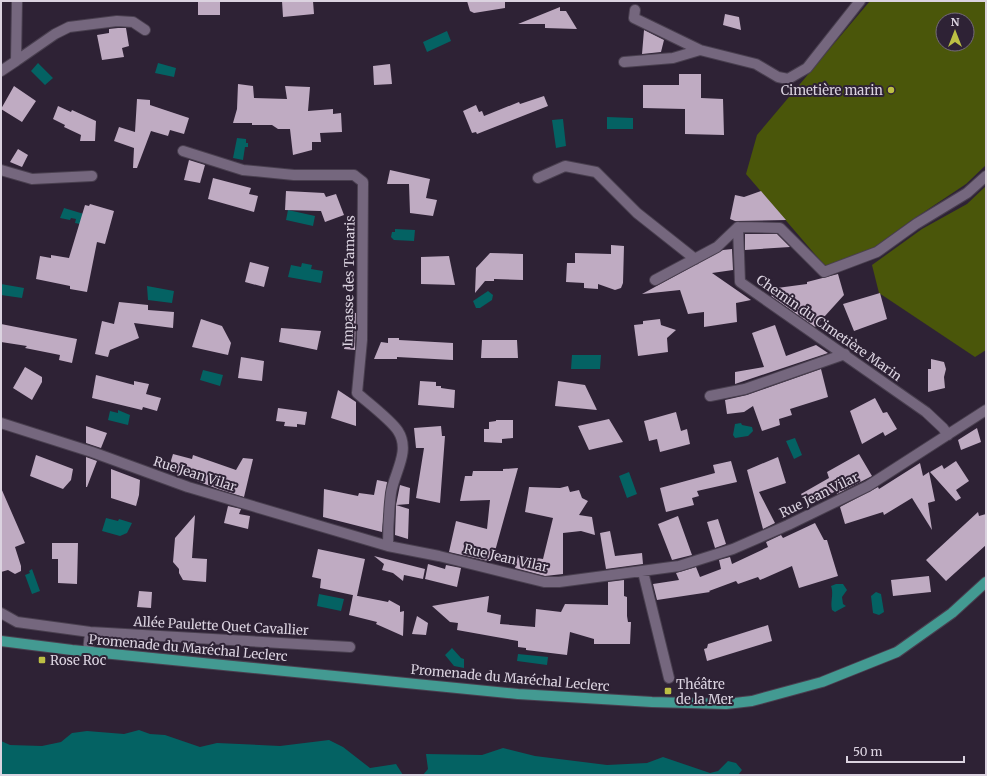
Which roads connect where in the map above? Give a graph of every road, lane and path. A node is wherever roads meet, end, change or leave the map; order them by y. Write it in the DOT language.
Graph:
graph roads {
  1 [pos="17,1"];
  2 [pos="860,1"];
  3 [pos="632,16"];
  4 [pos="145,30"];
  5 [pos="700,50"];
  6 [pos="16,61"];
  7 [pos="624,62"];
  8 [pos="1,72"];
  9 [pos="183,151"];
  10 [pos="1,170"];
  11 [pos="92,176"];
  12 [pos="986,176"];
  13 [pos="538,178"];
  14 [pos="738,227"];
  15 [pos="695,259"];
  16 [pos="655,280"];
  17 [pos="845,354"];
  18 [pos="710,396"];
  19 [pos="986,410"];
  20 [pos="1,423"];
  21 [pos="948,435"];
  22 [pos="388,546"];
  23 [pos="643,572"];
  24 [pos="986,582"];
  25 [pos="1,613"];
  26 [pos="90,632"];
  27 [pos="1,641"];
  28 [pos="350,647"];
  29 [pos="88,652"];
  30 [pos="669,678"];
  1 -- 6 [label="street"];
  2 -- 5 [label="street"];
  3 -- 5 [label="street"];
  4 -- 6 [label="street"];
  5 -- 7 [label="street"];
  6 -- 8 [label="street"];
  9 -- 22 [label="street, Impasse des Tamaris"];
  10 -- 11 [label="street"];
  12 -- 14 [label="street"];
  13 -- 15 [label="street"];
  14 -- 15 [label="street"];
  14 -- 17 [label="street, Chemin du Cimetière Marin"];
  15 -- 16 [label="street"];
  17 -- 18 [label="street"];
  17 -- 21 [label="street, Chemin du Cimetière Marin"];
  19 -- 21 [label="street, Rue Jean Vilar"];
  20 -- 22 [label="street, Rue Jean Vilar"];
  21 -- 23 [label="street, Rue Jean Vilar"];
  22 -- 23 [label="street, Rue Jean Vilar"];
  23 -- 30 [label="street"];
  24 -- 29 [label="main road, Promenade du Maréchal Leclerc"];
  25 -- 26 [label="street, Allée Paulette Quet Cavallier"];
  26 -- 28 [label="street, Allée Paulette Quet Cavallier"];
  26 -- 29 [label="street"];
  27 -- 29 [label="main road, Promenade du Maréchal Leclerc"];
}
